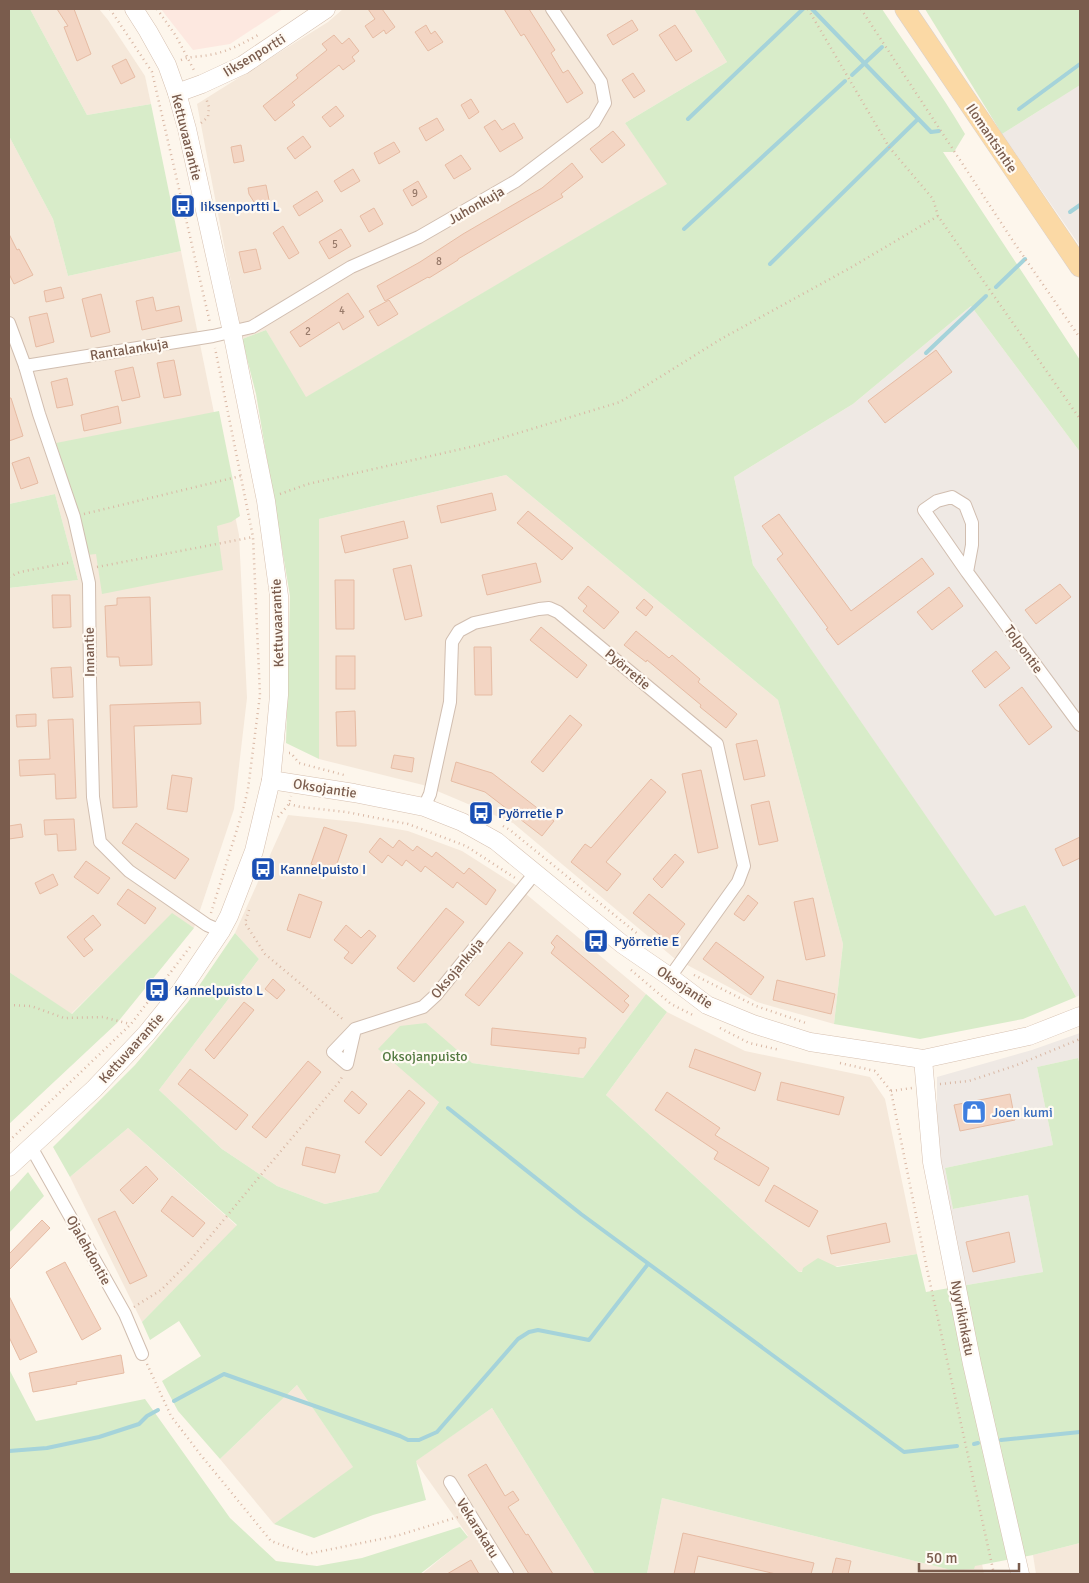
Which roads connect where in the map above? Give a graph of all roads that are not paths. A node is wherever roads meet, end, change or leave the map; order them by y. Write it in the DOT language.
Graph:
graph roads {
  1 [pos="134,9"];
  2 [pos="552,9"];
  3 [pos="905,9"];
  4 [pos="324,10"];
  5 [pos="177,94"];
  6 [pos="1080,267"];
  7 [pos="9,323"];
  8 [pos="232,332"];
  9 [pos="25,366"];
  10 [pos="967,572"];
  11 [pos="1080,725"];
  12 [pos="271,780"];
  13 [pos="424,807"];
  14 [pos="535,873"];
  15 [pos="214,928"];
  16 [pos="670,977"];
  17 [pos="1080,1016"];
  18 [pos="923,1059"];
  19 [pos="347,1064"];
  20 [pos="31,1147"];
  21 [pos="9,1167"];
  22 [pos="142,1354"];
  23 [pos="450,1482"];
  24 [pos="507,1574"];
  25 [pos="1020,1574"];
  1 -- 5 [label="street, Kettuvaarantie"];
  2 -- 8 [label="street, Juhonkuja"];
  3 -- 6 [label="main road, Ilomantsintie"];
  4 -- 5 [label="street, Iiksenportti"];
  5 -- 8 [label="street, Kettuvaarantie"];
  7 -- 9 [label="street, Innantie"];
  8 -- 9 [label="street, Rantalankuja"];
  8 -- 12 [label="street, Kettuvaarantie"];
  9 -- 15 [label="street, Innantie"];
  10 -- 10 [label="street, Tolpontie"];
  10 -- 11 [label="street, Tolpontie"];
  12 -- 13 [label="street, Oksojantie"];
  12 -- 15 [label="street, Kettuvaarantie"];
  13 -- 14 [label="street, Oksojantie"];
  13 -- 16 [label="street, Pyörretie"];
  14 -- 16 [label="street, Oksojantie"];
  14 -- 19 [label="street, Oksojankuja"];
  15 -- 20 [label="street, Kettuvaarantie"];
  16 -- 18 [label="street, Oksojantie"];
  17 -- 18 [label="street, Oksojantie"];
  18 -- 25 [label="street, Nyyrikinkatu"];
  20 -- 21 [label="street, Kettuvaarantie"];
  20 -- 22 [label="street, Ojalehdontie"];
  23 -- 24 [label="street, Vekarakatu"];
}
